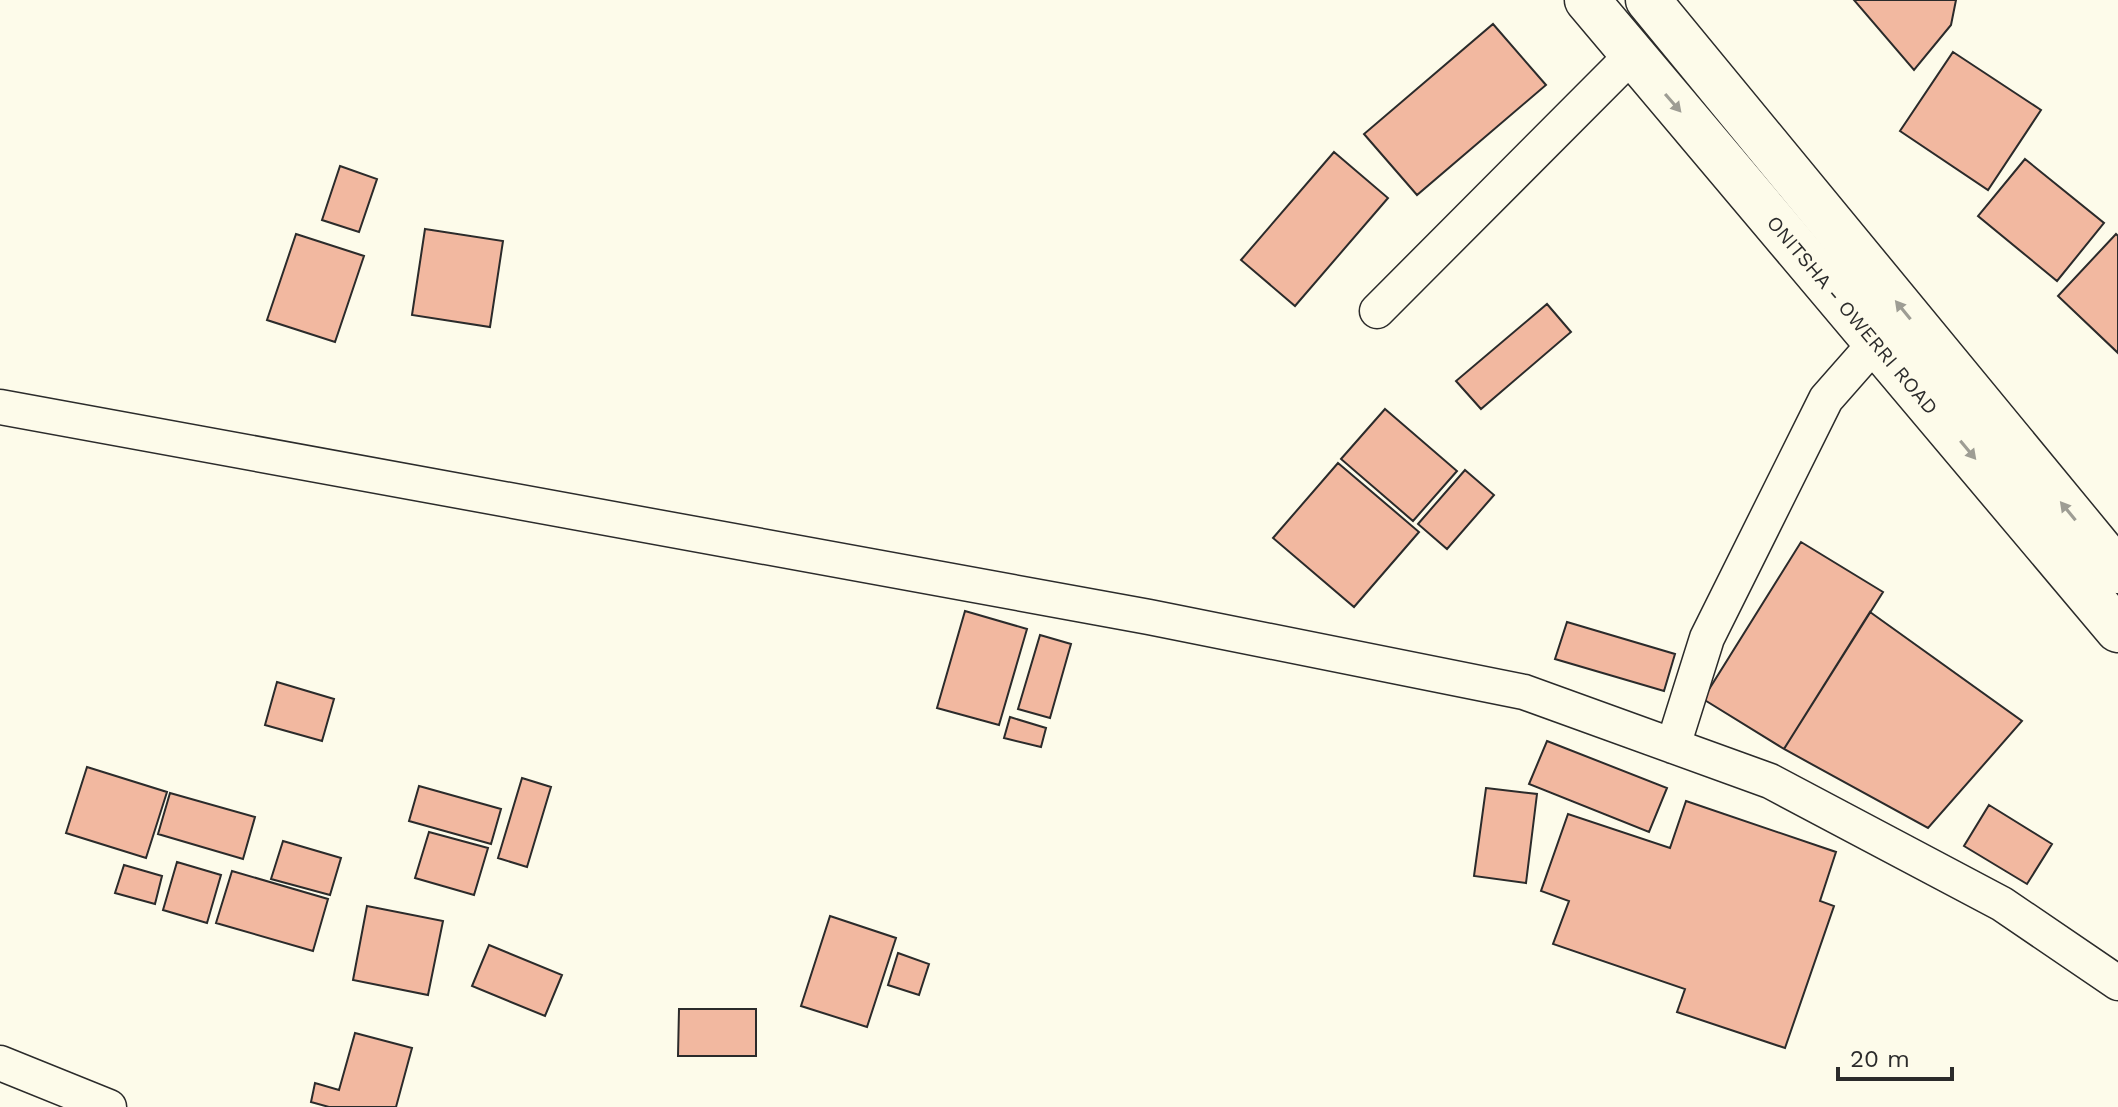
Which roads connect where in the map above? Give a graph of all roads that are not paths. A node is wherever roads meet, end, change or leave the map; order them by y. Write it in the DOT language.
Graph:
graph roads {
  1 [pos="1587,0"];
  2 [pos="1648,0"];
  3 [pos="1632,55"];
  4 [pos="1377,311"];
  5 [pos="1877,341"];
  6 [pos="0,407"];
  7 [pos="2118,571"];
  8 [pos="2118,630"];
  9 [pos="1673,746"];
  10 [pos="2118,983"];
  11 [pos="0,1063"];
  12 [pos="109,1107"];
  1 -- 3 [label="highway, ONITSHA - OWERRI ROAD"];
  7 -- 2 [label="highway, ONITSHA - OWERRI ROAD, one-way"];
  3 -- 4 [label="street"];
  3 -- 5 [label="highway, ONITSHA - OWERRI ROAD, one-way"];
  5 -- 8 [label="highway, ONITSHA - OWERRI ROAD, one-way"];
  5 -- 9 [label="street"];
  6 -- 9 [label="street"];
  9 -- 10 [label="street"];
  11 -- 12 [label="street"];
}
